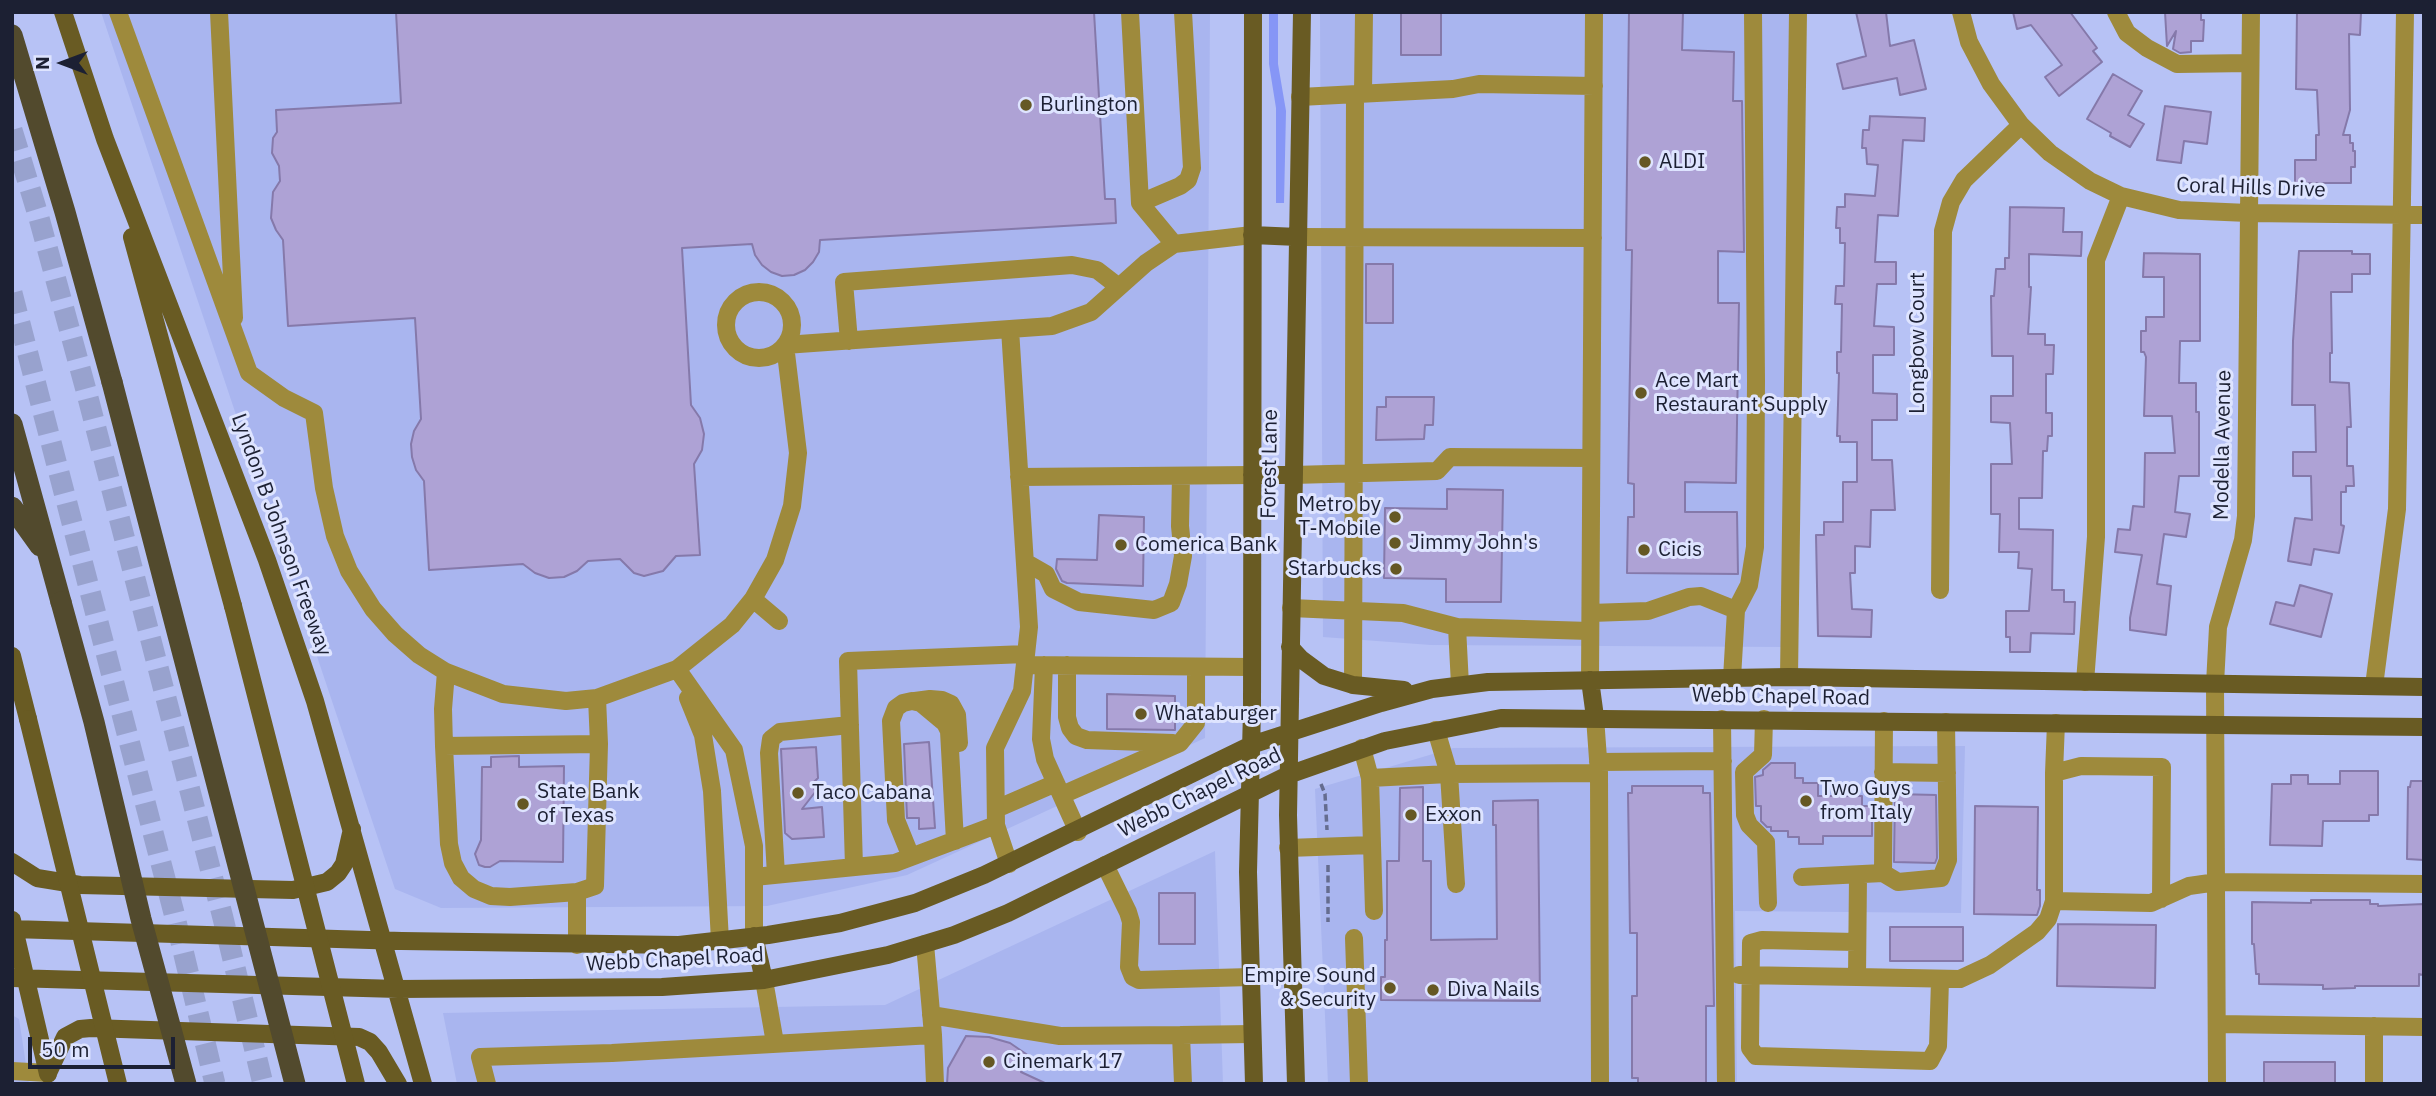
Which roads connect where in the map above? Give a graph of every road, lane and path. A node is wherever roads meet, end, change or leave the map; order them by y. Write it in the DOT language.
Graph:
graph roads {
  1 [pos="63,12"];
  2 [pos="118,12"];
  3 [pos="219,12"];
  4 [pos="1130,12"];
  5 [pos="1184,12"];
  6 [pos="1253,12"];
  7 [pos="1302,12"];
  8 [pos="1364,12"];
  9 [pos="1594,12"];
  10 [pos="1753,12"];
  11 [pos="1798,12"];
  12 [pos="1961,12"];
  13 [pos="2116,12"];
  14 [pos="2251,12"];
  15 [pos="2405,12"];
  16 [pos="12,34"];
  17 [pos="2250,63"];
  18 [pos="1594,86"];
  19 [pos="1359,94"];
  20 [pos="1300,97"];
  21 [pos="2021,125"];
  22 [pos="105,139"];
  23 [pos="2121,196"];
  24 [pos="1140,203"];
  25 [pos="2248,213"];
  26 [pos="2403,214"];
  27 [pos="2424,215"];
  28 [pos="1252,235"];
  29 [pos="1298,236"];
  30 [pos="1354,237"];
  31 [pos="1593,238"];
  32 [pos="1174,244"];
  33 [pos="1119,287"];
  34 [pos="1010,329"];
  35 [pos="235,335"];
  36 [pos="849,341"];
  37 [pos="12,424"];
  38 [pos="1591,458"];
  39 [pos="1353,474"];
  40 [pos="1252,475"];
  41 [pos="1293,475"];
  42 [pos="1181,476"];
  43 [pos="1019,477"];
  44 [pos="12,507"];
  45 [pos="49,559"];
  46 [pos="1025,562"];
  47 [pos="1940,590"];
  48 [pos="753,599"];
  49 [pos="1291,608"];
  50 [pos="1736,610"];
  51 [pos="1352,611"];
  52 [pos="1591,613"];
  53 [pos="779,621"];
  54 [pos="1457,627"];
  55 [pos="1590,631"];
  56 [pos="1290,647"];
  57 [pos="12,656"];
  58 [pos="1026,659"];
  59 [pos="1044,665"];
  60 [pos="1067,665"];
  61 [pos="1196,667"];
  62 [pos="1252,667"];
  63 [pos="677,669"];
  64 [pos="446,672"];
  65 [pos="1789,677"];
  66 [pos="1731,678"];
  67 [pos="1590,680"];
  68 [pos="2085,682"];
  69 [pos="2215,684"];
  70 [pos="1353,685"];
  71 [pos="1460,685"];
  72 [pos="2374,686"];
  73 [pos="2424,687"];
  74 [pos="1432,689"];
  75 [pos="597,698"];
  76 [pos="1595,717"];
  77 [pos="1722,719"];
  78 [pos="1764,719"];
  79 [pos="1884,721"];
  80 [pos="1947,722"];
  81 [pos="2056,723"];
  82 [pos="850,725"];
  83 [pos="2215,725"];
  84 [pos="2424,727"];
  85 [pos="1436,730"];
  86 [pos="1289,732"];
  87 [pos="1180,743"];
  88 [pos="599,744"];
  89 [pos="1251,745"];
  90 [pos="444,746"];
  91 [pos="1362,748"];
  92 [pos="1723,761"];
  93 [pos="1599,767"];
  94 [pos="1883,772"];
  95 [pos="1947,773"];
  96 [pos="2054,773"];
  97 [pos="1449,774"];
  98 [pos="1288,775"];
  99 [pos="1370,779"];
  100 [pos="1059,789"];
  101 [pos="1249,793"];
  102 [pos="996,817"];
  103 [pos="353,828"];
  104 [pos="1078,832"];
  105 [pos="959,839"];
  106 [pos="1372,845"];
  107 [pos="1288,848"];
  108 [pos="911,857"];
  109 [pos="12,862"];
  110 [pos="1009,864"];
  111 [pos="1105,865"];
  112 [pos="854,867"];
  113 [pos="1882,873"];
  114 [pos="776,875"];
  115 [pos="1858,876"];
  116 [pos="754,877"];
  117 [pos="1802,877"];
  118 [pos="2217,882"];
  119 [pos="1456,884"];
  120 [pos="2424,884"];
  121 [pos="577,892"];
  122 [pos="2161,899"];
  123 [pos="2054,901"];
  124 [pos="1768,903"];
  125 [pos="1374,911"];
  126 [pos="13,926"];
  127 [pos="754,936"];
  128 [pos="1354,938"];
  129 [pos="384,940"];
  130 [pos="720,940"];
  131 [pos="1856,942"];
  132 [pos="925,944"];
  133 [pos="577,945"];
  134 [pos="1725,975"];
  135 [pos="1751,975"];
  136 [pos="1251,977"];
  137 [pos="1857,977"];
  138 [pos="19,978"];
  139 [pos="764,980"];
  140 [pos="1940,980"];
  141 [pos="398,989"];
  142 [pos="932,1014"];
  143 [pos="2218,1024"];
  144 [pos="2374,1026"];
  145 [pos="2424,1027"];
  146 [pos="1252,1034"];
  147 [pos="933,1035"];
  148 [pos="1181,1035"];
  149 [pos="775,1043"];
  150 [pos="12,1071"];
  151 [pos="50,1078"];
  152 [pos="118,1084"];
  153 [pos="186,1084"];
  154 [pos="295,1084"];
  155 [pos="356,1084"];
  156 [pos="398,1084"];
  157 [pos="423,1084"];
  158 [pos="487,1084"];
  159 [pos="934,1084"];
  160 [pos="1183,1084"];
  161 [pos="1254,1084"];
  162 [pos="1296,1084"];
  163 [pos="1359,1084"];
  164 [pos="1600,1084"];
  165 [pos="1726,1084"];
  166 [pos="2217,1084"];
  167 [pos="2374,1084"];
  1 -- 22 [label="main road, Lyndon B Johnson Freeway"];
  2 -- 35 [label="street"];
  3 -- 35 [label="street"];
  4 -- 24 [label="street"];
  5 -- 24 [label="street"];
  6 -- 28 [label="main road, Forest Lane"];
  7 -- 20 [label="main road, Forest Lane"];
  8 -- 19 [label="street"];
  9 -- 18 [label="street"];
  10 -- 50 [label="street"];
  11 -- 65 [label="street"];
  12 -- 21 [label="street, Coral Hills Drive"];
  13 -- 17 [label="street"];
  14 -- 17 [label="street, Modella Avenue"];
  15 -- 26 [label="street"];
  16 -- 154 [label="highway, bridge"];
  17 -- 25 [label="street, Modella Avenue"];
  18 -- 19 [label="street"];
  18 -- 31 [label="street"];
  19 -- 20 [label="street"];
  19 -- 30 [label="street"];
  20 -- 29 [label="main road, Forest Lane"];
  21 -- 23 [label="street, Coral Hills Drive"];
  21 -- 47 [label="street, Longbow Court"];
  22 -- 103 [label="main road, Lyndon B Johnson Freeway"];
  22 -- 155 [label="main road, bridge"];
  23 -- 25 [label="street, Coral Hills Drive"];
  23 -- 68 [label="street"];
  24 -- 32 [label="street"];
  25 -- 26 [label="street, Coral Hills Drive"];
  25 -- 69 [label="street, Modella Avenue"];
  26 -- 27 [label="street, Coral Hills Drive"];
  26 -- 72 [label="street"];
  28 -- 29 [label="main road"];
  28 -- 32 [label="street"];
  28 -- 40 [label="main road, Forest Lane"];
  29 -- 30 [label="street"];
  29 -- 41 [label="main road, Forest Lane"];
  30 -- 31 [label="street"];
  30 -- 39 [label="street"];
  31 -- 38 [label="street"];
  32 -- 33 [label="street"];
  33 -- 34 [label="street"];
  33 -- 36 [label="street"];
  34 -- 36 [label="street"];
  34 -- 43 [label="street"];
  35 -- 64 [label="street"];
  36 -- 48 [label="street"];
  37 -- 45 [label="highway"];
  38 -- 39 [label="street"];
  38 -- 52 [label="street"];
  39 -- 41 [label="street"];
  39 -- 51 [label="street"];
  40 -- 41 [label="main road"];
  40 -- 42 [label="street"];
  40 -- 62 [label="main road, Forest Lane"];
  41 -- 49 [label="main road, Forest Lane"];
  42 -- 43 [label="street"];
  42 -- 46 [label="street"];
  43 -- 46 [label="street"];
  44 -- 45 [label="highway"];
  45 -- 153 [label="highway, bridge"];
  46 -- 58 [label="street"];
  48 -- 53 [label="street"];
  48 -- 63 [label="street"];
  49 -- 51 [label="street"];
  49 -- 56 [label="main road, Forest Lane"];
  50 -- 52 [label="street"];
  50 -- 66 [label="street"];
  51 -- 54 [label="street"];
  51 -- 70 [label="street"];
  52 -- 55 [label="street"];
  54 -- 55 [label="street"];
  54 -- 71 [label="street"];
  55 -- 67 [label="street"];
  56 -- 70 [label="main road"];
  56 -- 86 [label="main road, Forest Lane"];
  57 -- 152 [label="main road, bridge"];
  58 -- 59 [label="street"];
  58 -- 82 [label="street"];
  58 -- 102 [label="street"];
  59 -- 60 [label="street"];
  59 -- 100 [label="street"];
  60 -- 61 [label="street"];
  60 -- 87 [label="street"];
  61 -- 62 [label="street"];
  61 -- 87 [label="street"];
  62 -- 89 [label="main road, Forest Lane"];
  63 -- 75 [label="street"];
  63 -- 116 [label="street"];
  63 -- 130 [label="street"];
  64 -- 75 [label="street"];
  64 -- 90 [label="street"];
  65 -- 66 [label="main road, Webb Chapel Road"];
  65 -- 68 [label="main road, Webb Chapel Road"];
  66 -- 67 [label="main road, Webb Chapel Road"];
  67 -- 71 [label="main road, Webb Chapel Road"];
  67 -- 76 [label="main road"];
  68 -- 69 [label="main road, Webb Chapel Road"];
  69 -- 72 [label="main road, Webb Chapel Road"];
  69 -- 83 [label="street, Modella Avenue"];
  70 -- 74 [label="main road"];
  71 -- 74 [label="main road, Webb Chapel Road"];
  72 -- 73 [label="main road, Webb Chapel Road"];
  74 -- 86 [label="main road, Webb Chapel Road"];
  75 -- 88 [label="street"];
  76 -- 77 [label="main road, Webb Chapel Road"];
  76 -- 85 [label="main road, Webb Chapel Road"];
  76 -- 93 [label="street"];
  77 -- 78 [label="main road, Webb Chapel Road"];
  77 -- 92 [label="street"];
  78 -- 79 [label="main road, Webb Chapel Road"];
  78 -- 124 [label="street"];
  79 -- 80 [label="main road, Webb Chapel Road"];
  79 -- 94 [label="street"];
  80 -- 81 [label="main road, Webb Chapel Road"];
  80 -- 95 [label="street"];
  81 -- 83 [label="main road, Webb Chapel Road"];
  81 -- 96 [label="street"];
  82 -- 112 [label="street"];
  82 -- 114 [label="street"];
  83 -- 84 [label="main road, Webb Chapel Road"];
  83 -- 118 [label="street, Modella Avenue"];
  85 -- 91 [label="main road, Webb Chapel Road"];
  85 -- 97 [label="street"];
  86 -- 89 [label="main road, Webb Chapel Road"];
  86 -- 98 [label="main road, Forest Lane"];
  87 -- 100 [label="street"];
  88 -- 90 [label="street"];
  88 -- 121 [label="street"];
  89 -- 101 [label="main road, Forest Lane"];
  89 -- 104 [label="main road, Webb Chapel Road"];
  90 -- 121 [label="street"];
  91 -- 98 [label="main road, Webb Chapel Road"];
  91 -- 99 [label="street"];
  92 -- 93 [label="street"];
  92 -- 134 [label="street"];
  93 -- 97 [label="street"];
  93 -- 164 [label="street"];
  94 -- 95 [label="street"];
  94 -- 113 [label="street"];
  95 -- 113 [label="street"];
  96 -- 122 [label="street"];
  96 -- 123 [label="street"];
  97 -- 99 [label="street"];
  97 -- 119 [label="street"];
  98 -- 101 [label="main road, Webb Chapel Road"];
  98 -- 107 [label="main road, Forest Lane"];
  99 -- 106 [label="street"];
  100 -- 102 [label="street"];
  100 -- 104 [label="street"];
  101 -- 111 [label="main road, Webb Chapel Road"];
  101 -- 136 [label="main road, Forest Lane"];
  102 -- 105 [label="street"];
  102 -- 110 [label="street"];
  103 -- 109 [label="main road"];
  103 -- 129 [label="main road, Lyndon B Johnson Freeway"];
  104 -- 110 [label="main road, Webb Chapel Road"];
  105 -- 108 [label="street"];
  105 -- 108 [label="street"];
  106 -- 107 [label="street"];
  106 -- 125 [label="street"];
  107 -- 162 [label="main road, Forest Lane"];
  108 -- 112 [label="street"];
  110 -- 127 [label="main road, Webb Chapel Road"];
  111 -- 132 [label="main road, Webb Chapel Road"];
  111 -- 136 [label="street"];
  112 -- 114 [label="street"];
  113 -- 115 [label="street"];
  114 -- 116 [label="street"];
  115 -- 117 [label="street"];
  115 -- 131 [label="street"];
  116 -- 127 [label="street"];
  118 -- 120 [label="street"];
  118 -- 122 [label="street"];
  118 -- 143 [label="street, Modella Avenue"];
  121 -- 133 [label="street"];
  122 -- 123 [label="street"];
  123 -- 140 [label="street"];
  126 -- 129 [label="main road, Webb Chapel Road"];
  126 -- 138 [label="main road"];
  127 -- 130 [label="main road, Webb Chapel Road"];
  127 -- 139 [label="main road"];
  128 -- 163 [label="street"];
  129 -- 133 [label="main road, Webb Chapel Road"];
  129 -- 141 [label="main road, Lyndon B Johnson Freeway"];
  130 -- 133 [label="main road, Webb Chapel Road"];
  131 -- 135 [label="street"];
  131 -- 137 [label="street"];
  132 -- 139 [label="main road, Webb Chapel Road"];
  132 -- 142 [label="street"];
  134 -- 135 [label="street"];
  134 -- 165 [label="street"];
  135 -- 137 [label="street"];
  135 -- 140 [label="street"];
  136 -- 146 [label="main road, Forest Lane"];
  137 -- 140 [label="street"];
  138 -- 141 [label="main road, Webb Chapel Road"];
  138 -- 151 [label="main road"];
  139 -- 141 [label="main road, Webb Chapel Road"];
  139 -- 149 [label="street"];
  141 -- 157 [label="main road, Lyndon B Johnson Freeway"];
  142 -- 147 [label="street"];
  142 -- 148 [label="street"];
  143 -- 144 [label="street"];
  143 -- 166 [label="street, Modella Avenue"];
  144 -- 145 [label="street"];
  144 -- 167 [label="street"];
  146 -- 148 [label="street"];
  146 -- 161 [label="main road, Forest Lane"];
  147 -- 149 [label="street"];
  147 -- 159 [label="street"];
  148 -- 160 [label="street"];
  149 -- 158 [label="street"];
  150 -- 151 [label="street"];
  151 -- 156 [label="main road"];
}
